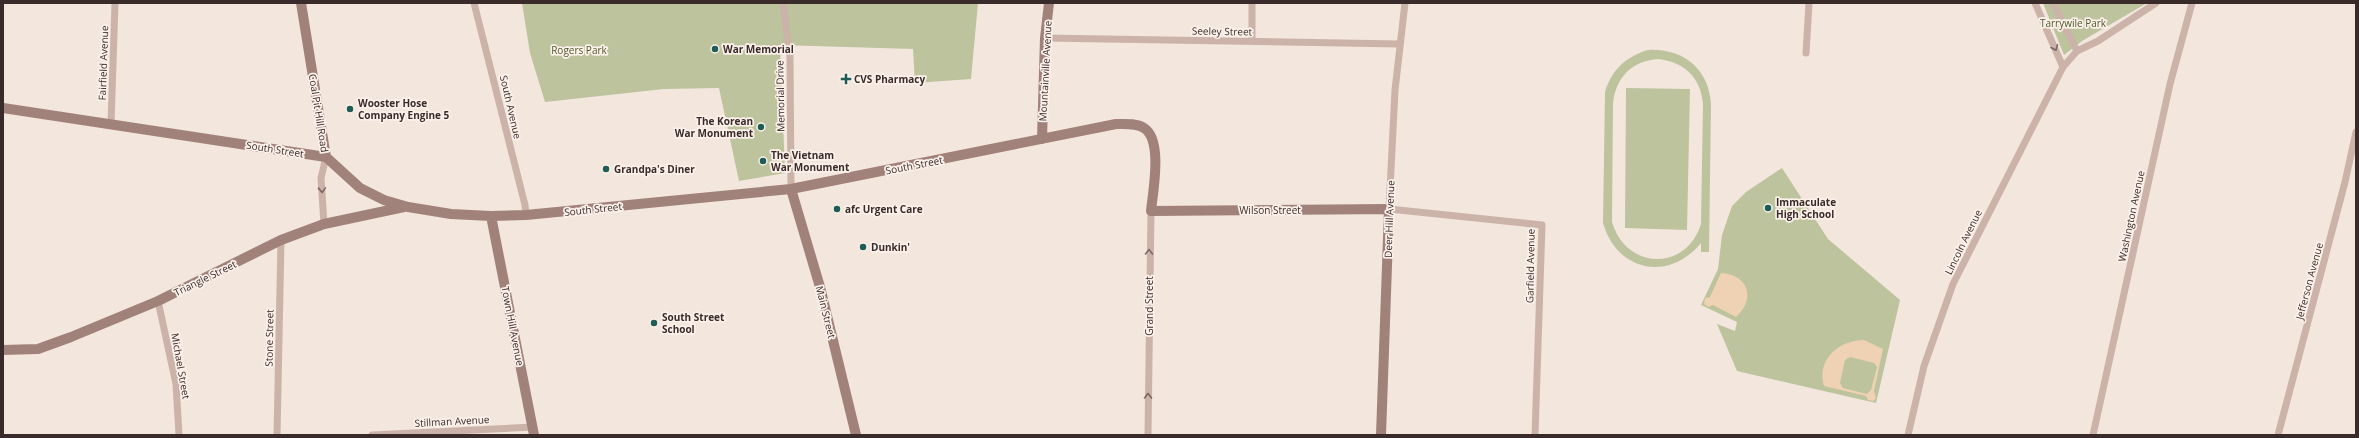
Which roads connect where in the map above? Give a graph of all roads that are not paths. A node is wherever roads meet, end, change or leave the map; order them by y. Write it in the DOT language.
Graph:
graph roads {
  1 [pos="114,3"];
  2 [pos="301,3"];
  3 [pos="474,3"];
  4 [pos="784,3"];
  5 [pos="1049,3"];
  6 [pos="1252,3"];
  7 [pos="1405,3"];
  8 [pos="1810,3"];
  9 [pos="2035,3"];
  10 [pos="2053,3"];
  11 [pos="2156,3"];
  12 [pos="2192,3"];
  13 [pos="1045,38"];
  14 [pos="1252,41"];
  15 [pos="1400,44"];
  16 [pos="2077,51"];
  17 [pos="1806,53"];
  18 [pos="2063,67"];
  19 [pos="3,108"];
  20 [pos="111,124"];
  21 [pos="2356,132"];
  22 [pos="1042,139"];
  23 [pos="326,157"];
  24 [pos="1154,176"];
  25 [pos="791,189"];
  26 [pos="408,207"];
  27 [pos="1389,210"];
  28 [pos="1151,211"];
  29 [pos="526,215"];
  30 [pos="491,216"];
  31 [pos="324,224"];
  32 [pos="281,240"];
  33 [pos="158,301"];
  34 [pos="3,350"];
  35 [pos="534,431"];
  36 [pos="179,435"];
  37 [pos="277,435"];
  38 [pos="372,435"];
  39 [pos="856,435"];
  40 [pos="1148,435"];
  41 [pos="1381,435"];
  42 [pos="1535,435"];
  43 [pos="1908,435"];
  44 [pos="2093,435"];
  45 [pos="2278,435"];
  1 -- 20 [label="street, Fairfield Avenue"];
  2 -- 23 [label="street, Coal Pit Hill Road"];
  3 -- 29 [label="street, South Avenue"];
  4 -- 25 [label="street, Memorial Drive"];
  5 -- 13 [label="street, Mountainville Avenue"];
  6 -- 14 [label="street"];
  7 -- 15 [label="street, Deer Hill Avenue"];
  8 -- 17 [label="street"];
  9 -- 18 [label="street, one-way"];
  10 -- 16 [label="street"];
  11 -- 16 [label="street"];
  12 -- 44 [label="street, Washington Avenue"];
  13 -- 14 [label="street, Seeley Street"];
  13 -- 22 [label="street, Mountainville Avenue"];
  14 -- 15 [label="street, Seeley Street"];
  15 -- 27 [label="street, Deer Hill Avenue"];
  16 -- 18 [label="street, Lincoln Avenue"];
  18 -- 43 [label="street, Lincoln Avenue"];
  19 -- 20 [label="street, South Street"];
  20 -- 23 [label="street, South Street"];
  21 -- 45 [label="street, Jefferson Avenue"];
  22 -- 24 [label="street, South Street"];
  22 -- 25 [label="street, South Street"];
  23 -- 26 [label="street, South Street"];
  23 -- 31 [label="street, Coal Pit Hill Road, one-way"];
  24 -- 28 [label="street, Grand Street"];
  25 -- 29 [label="street, South Street"];
  25 -- 39 [label="street, Main Street"];
  26 -- 30 [label="street, South Street"];
  26 -- 31 [label="street, Triangle Street"];
  27 -- 28 [label="street, Wilson Street"];
  27 -- 41 [label="street, Deer Hill Avenue"];
  27 -- 42 [label="street, Garfield Avenue"];
  40 -- 28 [label="street, Grand Street, one-way"];
  29 -- 30 [label="street, South Street"];
  30 -- 35 [label="street, Town Hill Avenue"];
  31 -- 32 [label="street, Triangle Street"];
  32 -- 33 [label="street, Triangle Street"];
  32 -- 37 [label="street, Stone Street"];
  33 -- 34 [label="street, Triangle Street"];
  33 -- 36 [label="street, Michael Street"];
  35 -- 38 [label="street, Stillman Avenue"];
}
